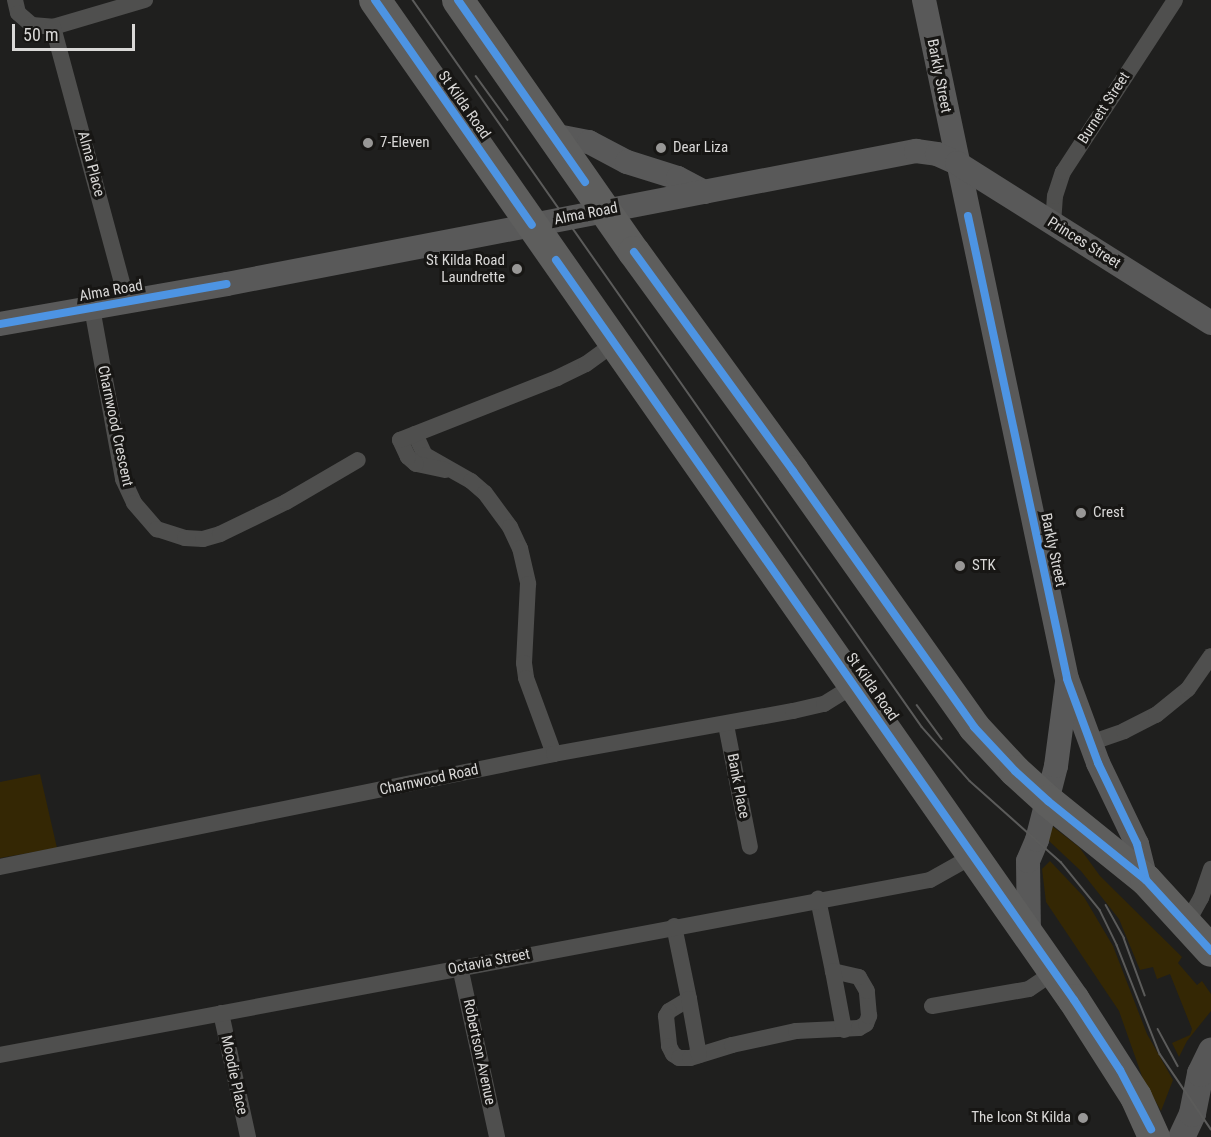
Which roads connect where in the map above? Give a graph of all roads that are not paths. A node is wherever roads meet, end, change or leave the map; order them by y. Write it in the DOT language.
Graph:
graph roads {
  1 [pos="15,0"];
  2 [pos="145,0"];
  3 [pos="375,0"];
  4 [pos="458,0"];
  5 [pos="924,0"];
  6 [pos="1175,0"];
  7 [pos="53,27"];
  8 [pos="552,135"];
  9 [pos="957,163"];
  10 [pos="704,192"];
  11 [pos="606,211"];
  12 [pos="1053,224"];
  13 [pos="532,225"];
  14 [pos="127,302"];
  15 [pos="92,308"];
  16 [pos="1211,323"];
  17 [pos="0,324"];
  18 [pos="614,344"];
  19 [pos="358,459"];
  20 [pos="1211,656"];
  21 [pos="1067,679"];
  22 [pos="854,685"];
  23 [pos="726,725"];
  24 [pos="1090,743"];
  25 [pos="554,754"];
  26 [pos="1048,801"];
  27 [pos="750,847"];
  28 [pos="973,856"];
  29 [pos="0,867"];
  30 [pos="1211,869"];
  31 [pos="1146,880"];
  32 [pos="818,899"];
  33 [pos="1187,923"];
  34 [pos="674,926"];
  35 [pos="1029,934"];
  36 [pos="1211,951"];
  37 [pos="460,967"];
  38 [pos="833,971"];
  39 [pos="1054,972"];
  40 [pos="688,999"];
  41 [pos="932,1006"];
  42 [pos="221,1013"];
  43 [pos="844,1030"];
  44 [pos="1211,1050"];
  45 [pos="0,1055"];
  46 [pos="699,1055"];
  47 [pos="248,1137"];
  48 [pos="497,1137"];
  49 [pos="1154,1137"];
  50 [pos="1180,1137"];
  1 -- 7 [label="street"];
  2 -- 7 [label="street"];
  3 -- 13 [label="highway, St Kilda Road"];
  4 -- 8 [label="highway"];
  5 -- 9 [label="street, Barkly Street"];
  6 -- 12 [label="street, Burnett Street"];
  7 -- 14 [label="street, Alma Place"];
  8 -- 10 [label="street"];
  8 -- 11 [label="highway"];
  9 -- 10 [label="street, Alma Road"];
  9 -- 12 [label="street, Princes Street"];
  9 -- 21 [label="street, Barkly Street"];
  10 -- 11 [label="street, Alma Road"];
  11 -- 13 [label="street, Alma Road"];
  11 -- 26 [label="highway"];
  12 -- 16 [label="street, Princes Street"];
  13 -- 14 [label="street, Alma Road"];
  13 -- 18 [label="highway, St Kilda Road"];
  14 -- 15 [label="street, Alma Road"];
  15 -- 17 [label="street, Alma Road"];
  15 -- 19 [label="street, Charnwood Crescent"];
  18 -- 22 [label="highway, St Kilda Road"];
  18 -- 25 [label="street"];
  20 -- 24 [label="street"];
  21 -- 24 [label="street, Barkly Street"];
  21 -- 26 [label="street, Barkly Street"];
  22 -- 23 [label="street, Charnwood Road"];
  22 -- 28 [label="highway, St Kilda Road"];
  23 -- 25 [label="street, Charnwood Road"];
  23 -- 27 [label="street, Bank Place"];
  24 -- 31 [label="street, Barkly Street"];
  25 -- 29 [label="street, Charnwood Road"];
  26 -- 31 [label="highway"];
  26 -- 35 [label="street, Barkly Street"];
  28 -- 32 [label="street, Octavia Street"];
  28 -- 35 [label="highway, St Kilda Road"];
  30 -- 33 [label="street"];
  31 -- 33 [label="highway"];
  32 -- 34 [label="street, Octavia Street"];
  32 -- 38 [label="street"];
  33 -- 36 [label="highway"];
  34 -- 37 [label="street, Octavia Street"];
  34 -- 40 [label="street"];
  35 -- 39 [label="highway, St Kilda Road"];
  37 -- 42 [label="street, Octavia Street"];
  37 -- 48 [label="street, Robertson Avenue"];
  38 -- 43 [label="street"];
  38 -- 43 [label="street"];
  39 -- 41 [label="street"];
  39 -- 49 [label="highway, St Kilda Road"];
  40 -- 46 [label="street"];
  40 -- 46 [label="street"];
  42 -- 45 [label="street, Octavia Street"];
  42 -- 47 [label="street, Moodie Place"];
  43 -- 46 [label="street"];
  44 -- 50 [label="main road"];
}
